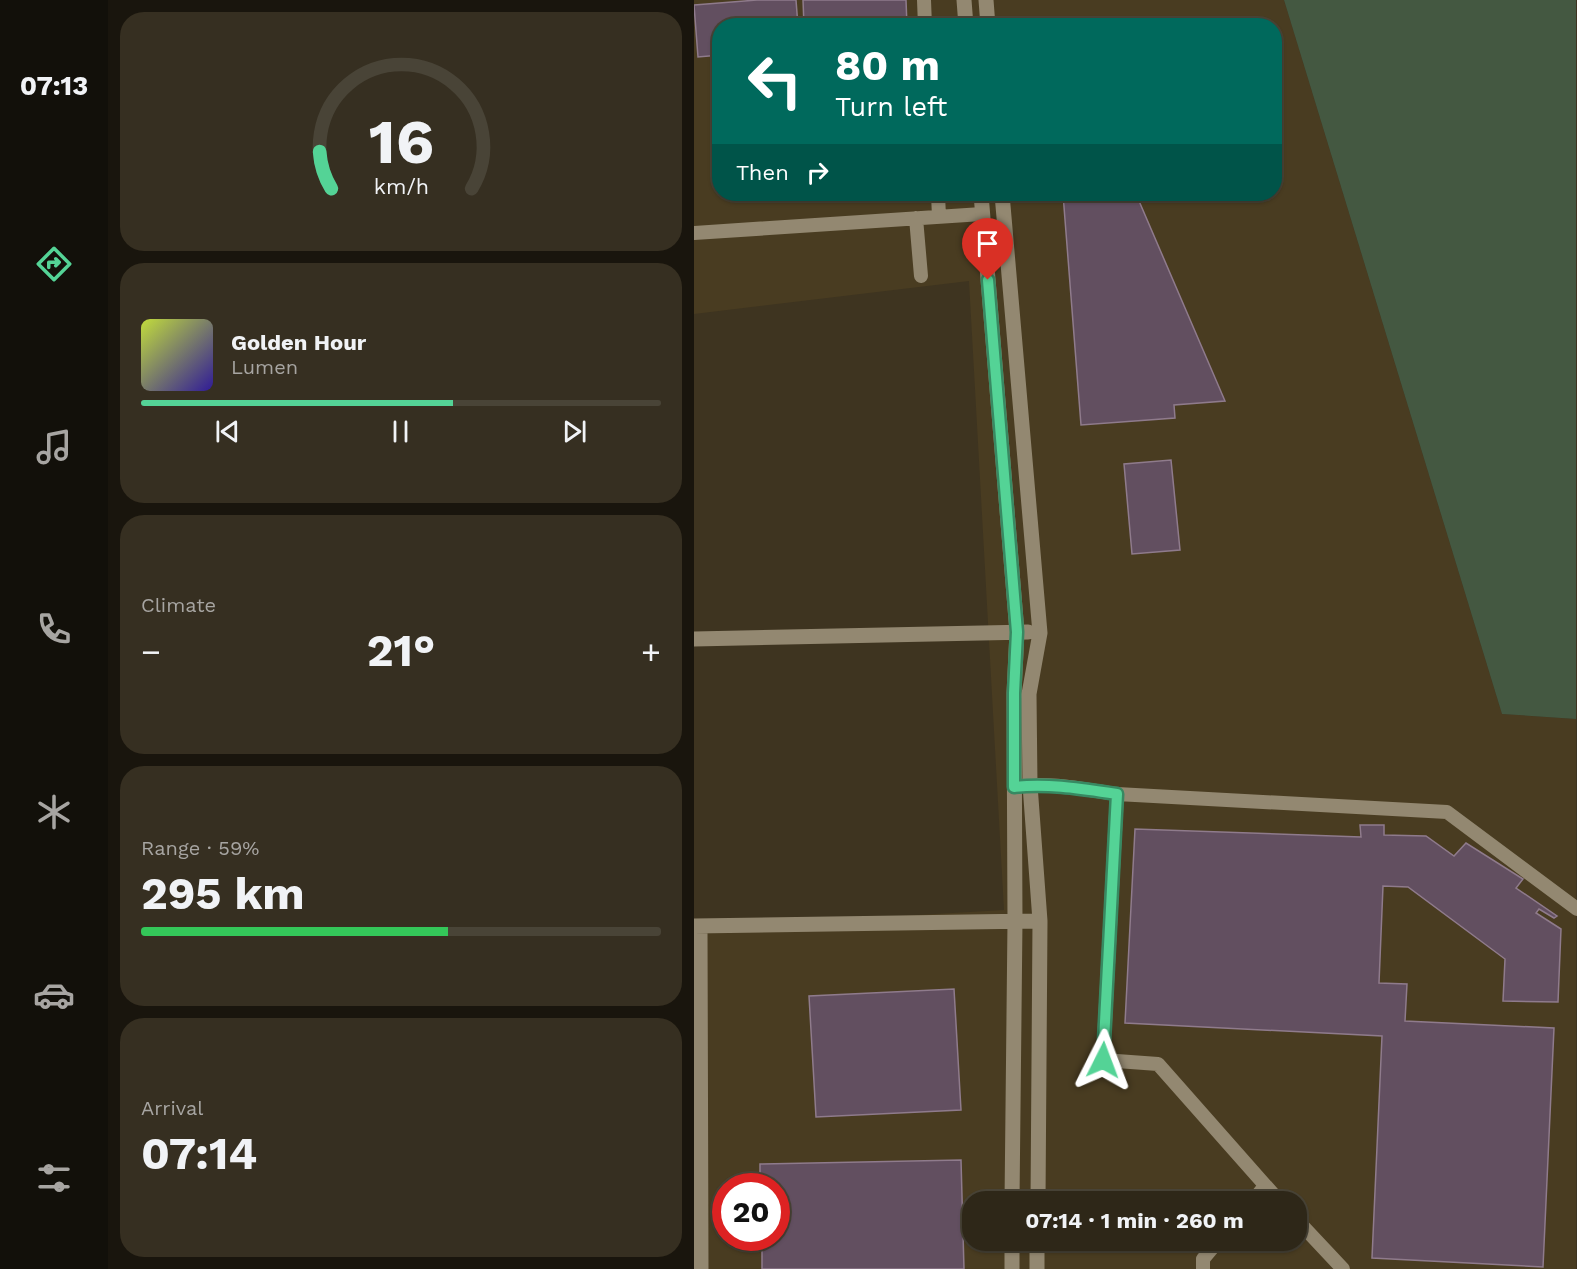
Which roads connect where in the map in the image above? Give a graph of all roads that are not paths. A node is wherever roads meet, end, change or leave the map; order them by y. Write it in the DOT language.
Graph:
graph roads {
  1 [pos="924,0"];
  2 [pos="964,0"];
  3 [pos="986,0"];
  4 [pos="925,18"];
  5 [pos="965,18"];
  6 [pos="987,18"];
  7 [pos="938,201"];
  8 [pos="981,201"];
  9 [pos="1003,201"];
  10 [pos="982,214"];
  11 [pos="939,217"];
  12 [pos="916,219"];
  13 [pos="694,233"];
  14 [pos="921,276"];
  15 [pos="1017,632"];
  16 [pos="1040,633"];
  17 [pos="694,639"];
  18 [pos="1030,785"];
  19 [pos="1014,787"];
  20 [pos="1117,794"];
  21 [pos="1576,909"];
  22 [pos="1015,921"];
  23 [pos="1040,921"];
  24 [pos="697,927"];
  25 [pos="1265,1186"];
  26 [pos="1012,1191"];
  27 [pos="1038,1191"];
  28 [pos="1261,1191"];
  29 [pos="1270,1191"];
  30 [pos="1307,1231"];
  31 [pos="1012,1251"];
  32 [pos="1038,1251"];
  33 [pos="1210,1251"];
  34 [pos="701,1269"];
  35 [pos="1012,1269"];
  36 [pos="1037,1269"];
  37 [pos="1203,1269"];
  38 [pos="1342,1269"];
  1 -- 4 [label="lane"];
  2 -- 5 [label="street"];
  3 -- 6 [label="street"];
  7 -- 11 [label="lane"];
  8 -- 10 [label="street"];
  9 -- 16 [label="street"];
  10 -- 11 [label="lane"];
  10 -- 15 [label="street"];
  11 -- 12 [label="lane"];
  12 -- 13 [label="lane"];
  12 -- 14 [label="lane"];
  15 -- 16 [label="street"];
  15 -- 17 [label="street"];
  15 -- 19 [label="street"];
  16 -- 18 [label="street"];
  18 -- 19 [label="lane"];
  18 -- 20 [label="lane"];
  18 -- 23 [label="street"];
  19 -- 22 [label="street"];
  20 -- 21 [label="lane"];
  20 -- 25 [label="lane"];
  22 -- 23 [label="street"];
  22 -- 24 [label="street"];
  22 -- 26 [label="street"];
  23 -- 27 [label="street"];
  24 -- 34 [label="street"];
  25 -- 28 [label="lane"];
  25 -- 29 [label="lane"];
  30 -- 38 [label="lane"];
  31 -- 35 [label="street"];
  32 -- 36 [label="street"];
  33 -- 37 [label="lane"];
}
